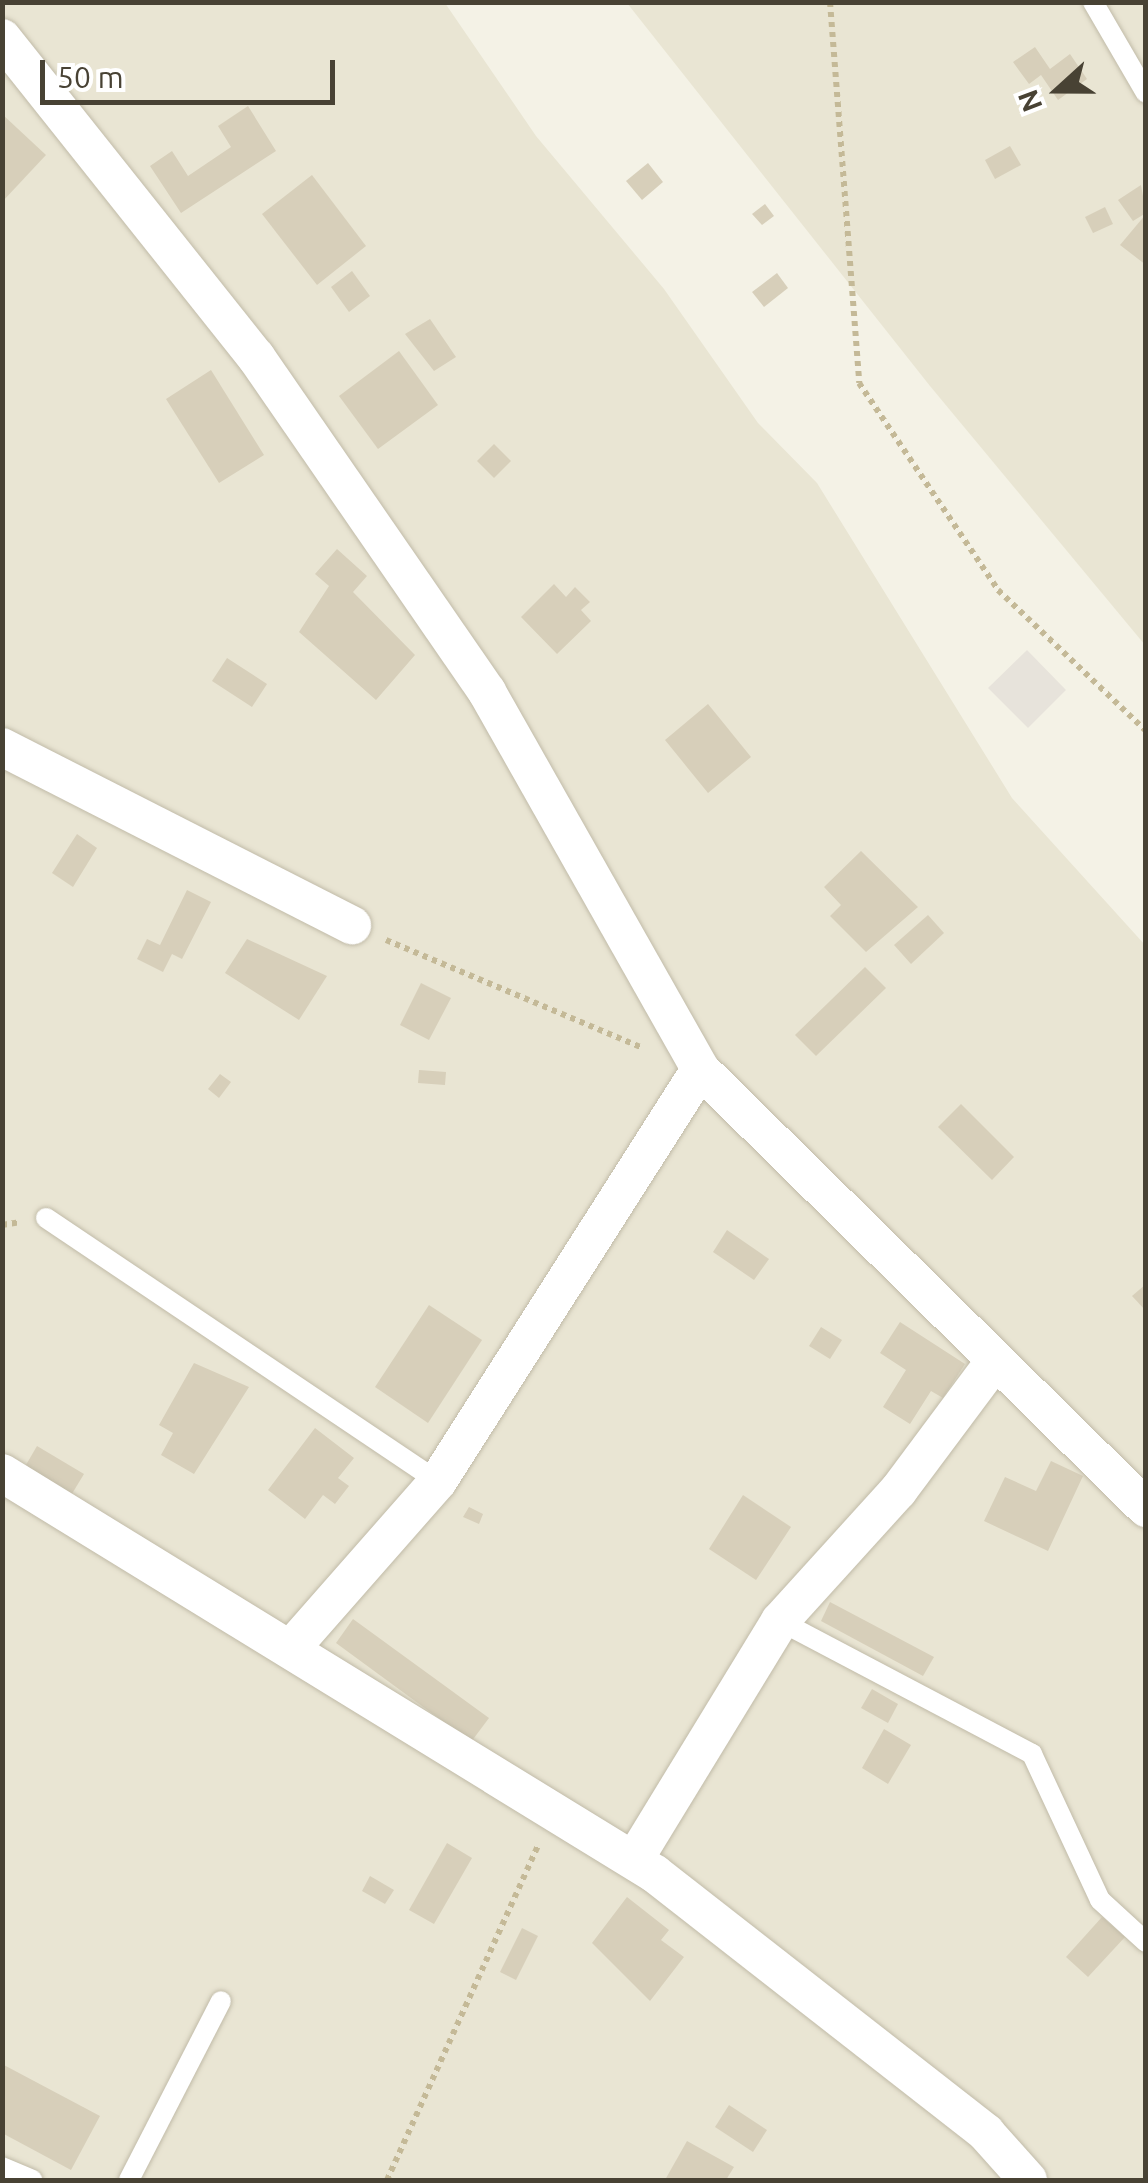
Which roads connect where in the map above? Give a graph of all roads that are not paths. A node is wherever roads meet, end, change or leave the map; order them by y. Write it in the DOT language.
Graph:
graph roads {
  1 [pos="1093,2"];
  2 [pos="2,38"];
  3 [pos="1146,92"];
  4 [pos="2,746"];
  5 [pos="352,926"];
  6 [pos="689,1084"];
  7 [pos="46,1218"];
  8 [pos="994,1362"];
  9 [pos="2,1474"];
  10 [pos="438,1482"];
  11 [pos="1146,1508"];
  12 [pos="780,1621"];
  13 [pos="294,1645"];
  14 [pos="634,1860"];
  15 [pos="1146,1942"];
  16 [pos="221,2001"];
  17 [pos="2,2167"];
  18 [pos="32,2180"];
  19 [pos="128,2180"];
  20 [pos="1028,2180"];
  1 -- 3 [label="lane"];
  2 -- 6 [label="street"];
  4 -- 5 [label="street"];
  6 -- 8 [label="street"];
  6 -- 10 [label="street"];
  7 -- 10 [label="lane"];
  8 -- 11 [label="street"];
  8 -- 12 [label="street"];
  9 -- 13 [label="street"];
  10 -- 13 [label="street"];
  12 -- 14 [label="street"];
  12 -- 15 [label="lane"];
  13 -- 14 [label="street"];
  14 -- 20 [label="street"];
  16 -- 19 [label="lane"];
  17 -- 18 [label="lane"];
}
